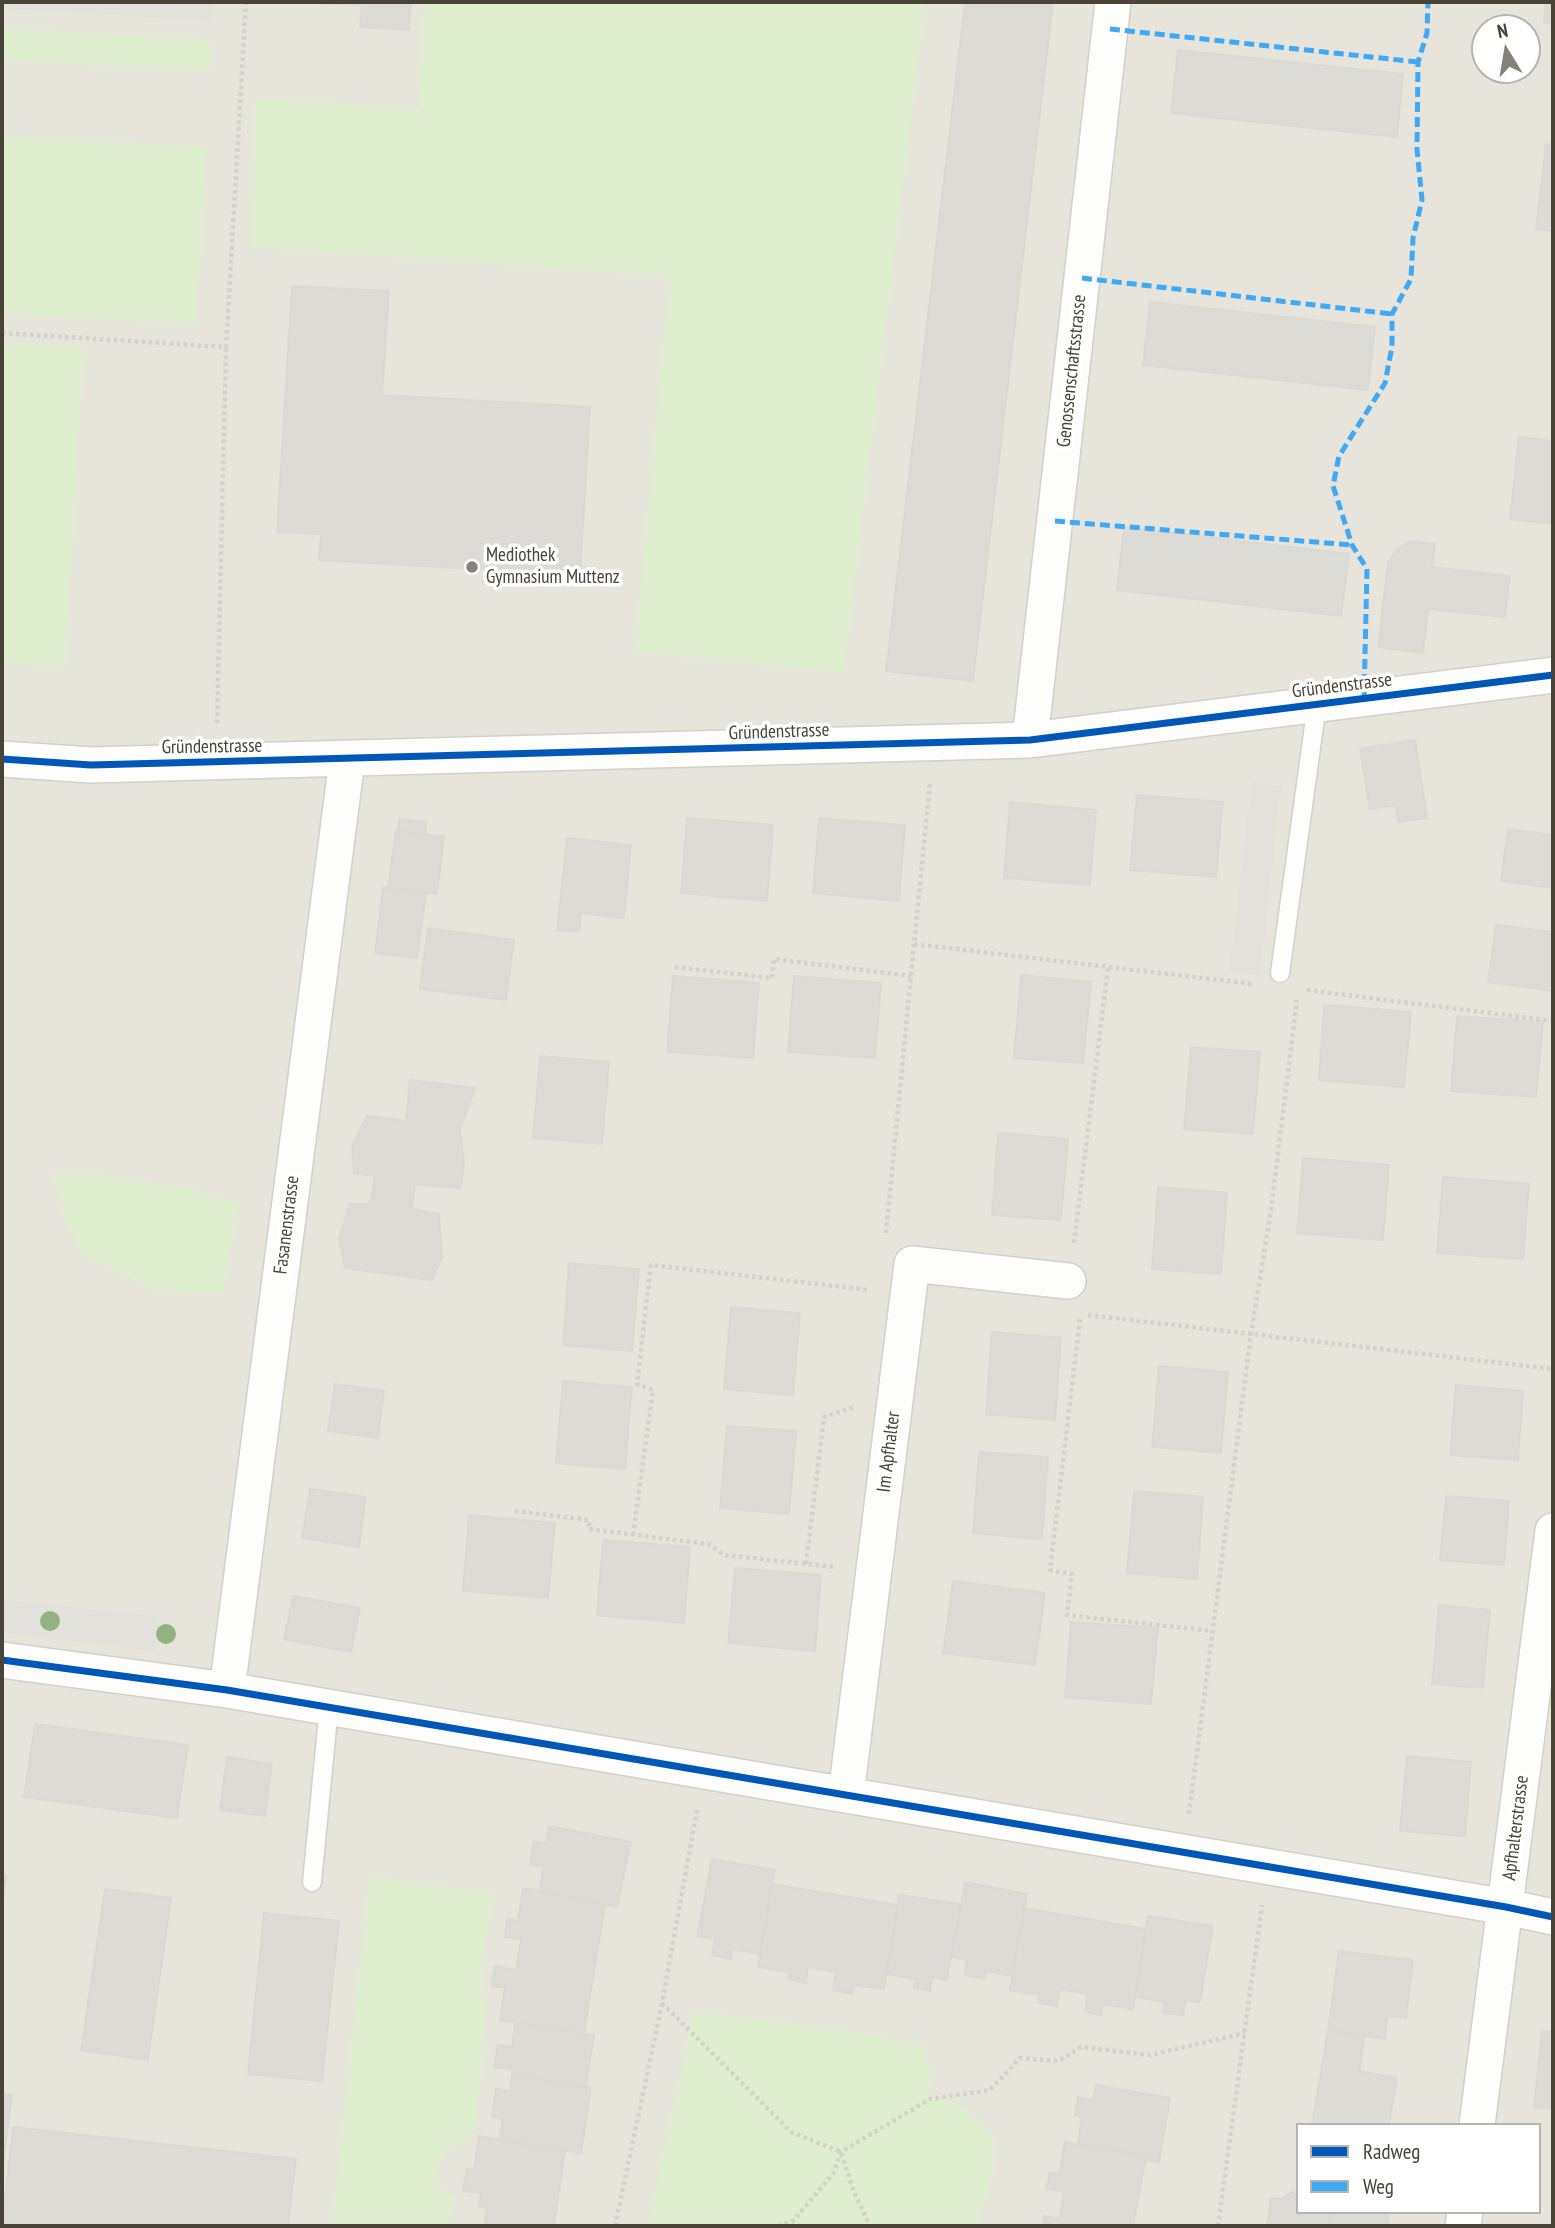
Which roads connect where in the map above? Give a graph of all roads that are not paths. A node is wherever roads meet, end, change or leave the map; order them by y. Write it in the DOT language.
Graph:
graph roads {
  1 [pos="1113,2"];
  2 [pos="1553,675"];
  3 [pos="1317,704"];
  4 [pos="1030,740"];
  5 [pos="2,759"];
  6 [pos="347,760"];
  7 [pos="1280,973"];
  8 [pos="1068,1281"];
  9 [pos="1553,1531"];
  10 [pos="2,1660"];
  11 [pos="227,1690"];
  12 [pos="329,1707"];
  13 [pos="846,1795"];
  14 [pos="312,1882"];
  15 [pos="1506,1907"];
  16 [pos="1553,1917"];
  17 [pos="1477,2123"];
  1 -- 4 [label="street, Genossenschaftsstrasse"];
  2 -- 3 [label="street, Gründenstrasse"];
  3 -- 4 [label="street, Gründenstrasse"];
  3 -- 7 [label="lane"];
  4 -- 6 [label="street, Gründenstrasse"];
  5 -- 6 [label="street, Gründenstrasse"];
  6 -- 11 [label="street, Fasanenstrasse"];
  8 -- 13 [label="street, Im Apfhalter"];
  9 -- 15 [label="street, Apfhalterstrasse"];
  10 -- 11 [label="street"];
  11 -- 12 [label="street"];
  12 -- 13 [label="street"];
  12 -- 14 [label="lane"];
  13 -- 15 [label="street"];
  15 -- 16 [label="street"];
  15 -- 17 [label="street, Apfhalterstrasse"];
}
